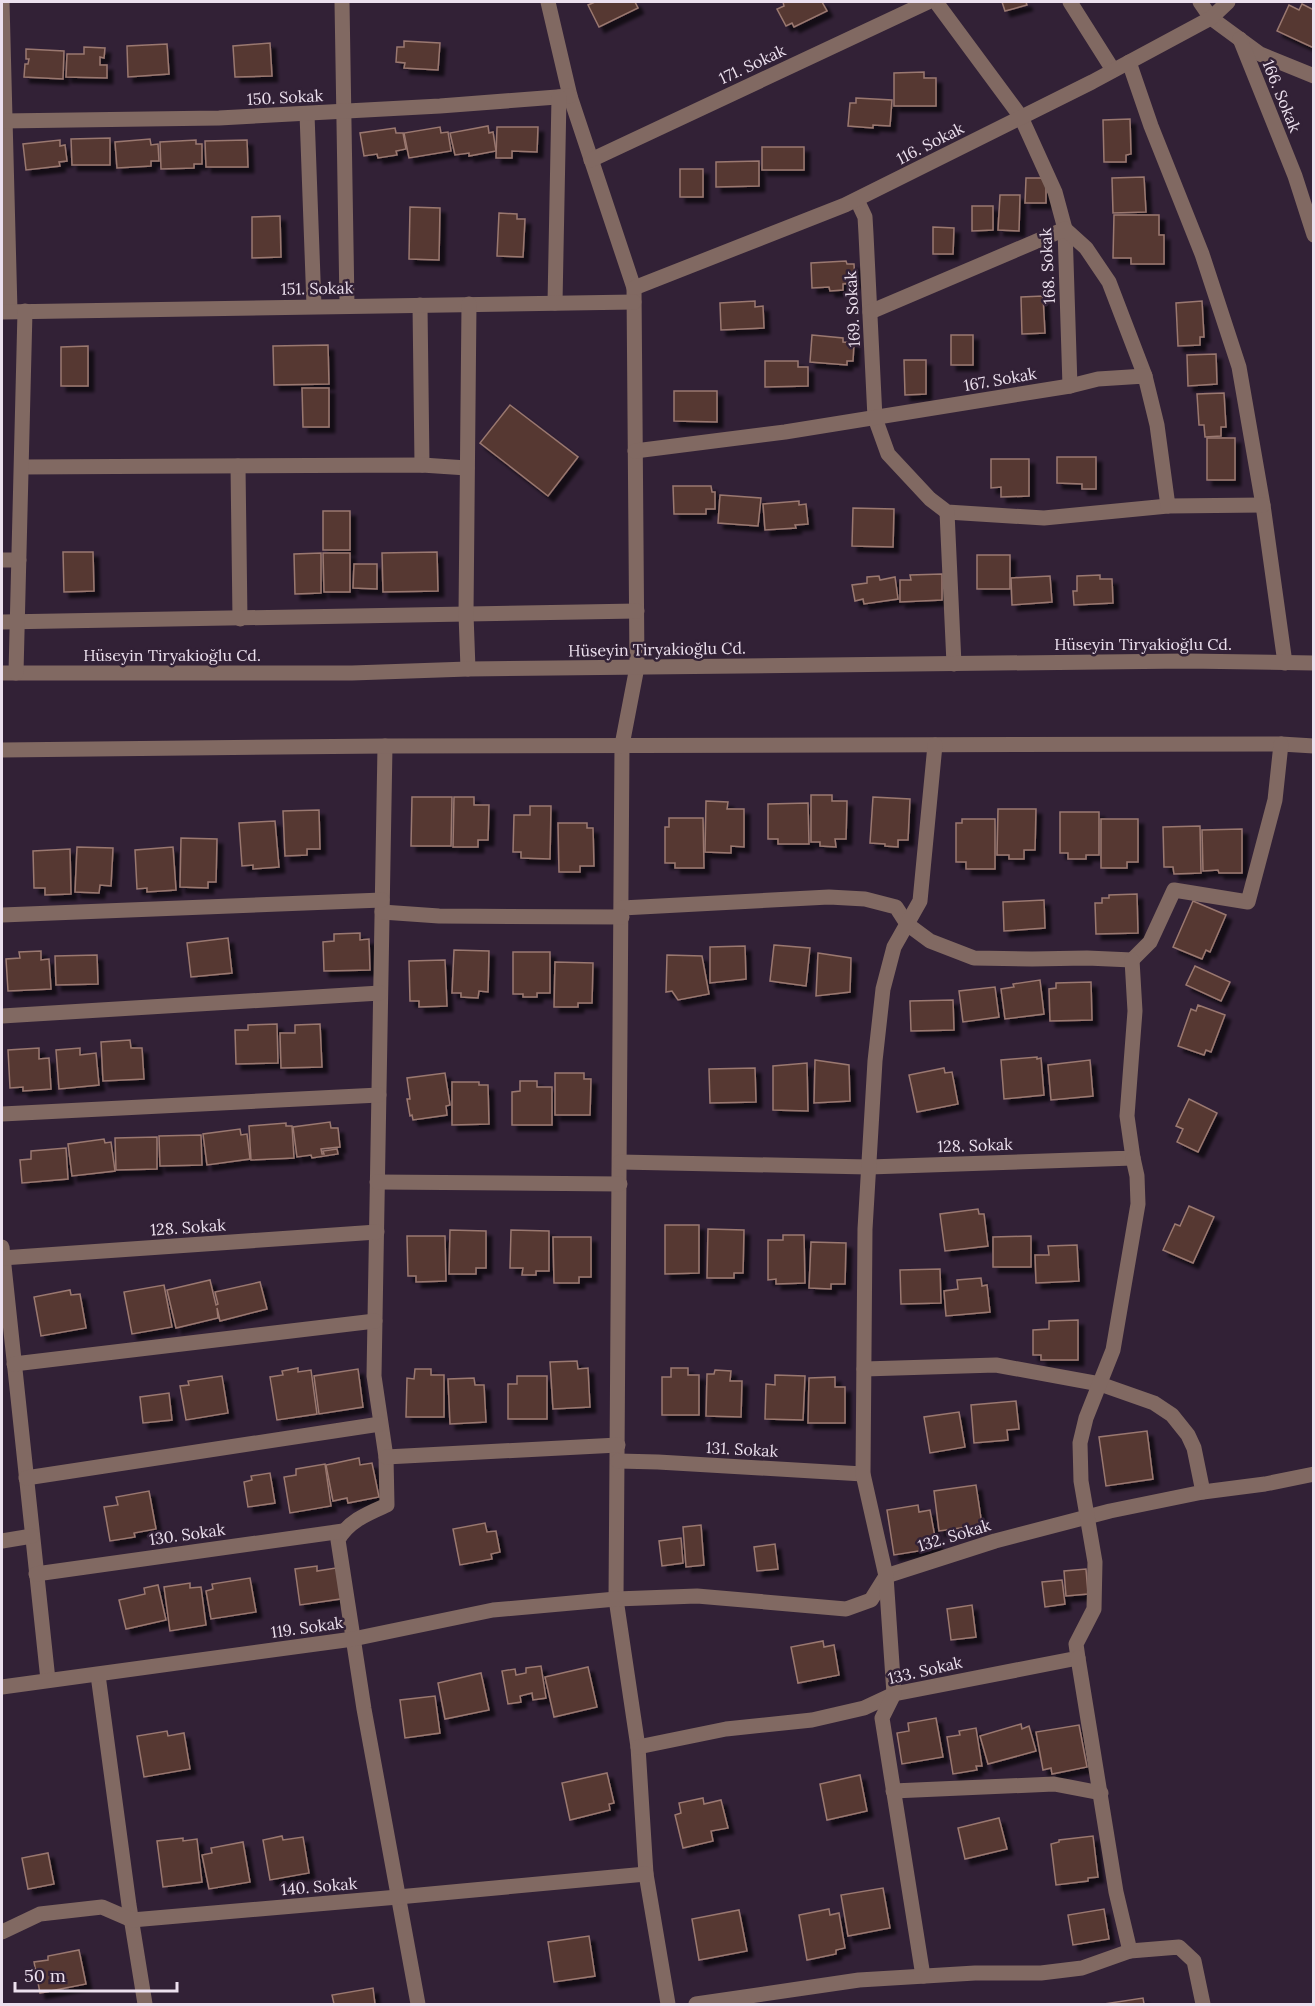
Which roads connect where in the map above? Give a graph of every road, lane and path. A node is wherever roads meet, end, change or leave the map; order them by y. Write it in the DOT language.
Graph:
graph roads {
  1 [pos="2,2"];
  2 [pos="342,2"];
  3 [pos="548,2"];
  4 [pos="928,2"];
  5 [pos="936,2"];
  6 [pos="1070,2"];
  7 [pos="1200,2"];
  8 [pos="1228,2"];
  9 [pos="1210,18"];
  10 [pos="1240,39"];
  11 [pos="1129,62"];
  12 [pos="1113,70"];
  13 [pos="1314,76"];
  14 [pos="564,96"];
  15 [pos="345,112"];
  16 [pos="307,114"];
  17 [pos="1021,117"];
  18 [pos="3,121"];
  19 [pos="591,160"];
  20 [pos="857,200"];
  21 [pos="1065,229"];
  22 [pos="1314,235"];
  23 [pos="634,295"];
  24 [pos="555,303"];
  25 [pos="469,304"];
  26 [pos="347,305"];
  27 [pos="420,305"];
  28 [pos="314,306"];
  29 [pos="6,311"];
  30 [pos="25,311"];
  31 [pos="870,312"];
  32 [pos="1145,376"];
  33 [pos="1070,386"];
  34 [pos="875,418"];
  35 [pos="635,451"];
  36 [pos="422,465"];
  37 [pos="238,466"];
  38 [pos="22,467"];
  39 [pos="467,468"];
  40 [pos="1263,505"];
  41 [pos="1168,506"];
  42 [pos="947,512"];
  43 [pos="2,560"];
  44 [pos="19,560"];
  45 [pos="637,611"];
  46 [pos="466,614"];
  47 [pos="240,619"];
  48 [pos="2,622"];
  49 [pos="18,622"];
  50 [pos="1285,663"];
  51 [pos="1314,663"];
  52 [pos="954,664"];
  53 [pos="637,667"];
  54 [pos="468,669"];
  55 [pos="9,673"];
  56 [pos="1281,744"];
  57 [pos="935,745"];
  58 [pos="385,746"];
  59 [pos="622,746"];
  60 [pos="1314,746"];
  61 [pos="2,750"];
  62 [pos="382,906"];
  63 [pos="622,913"];
  64 [pos="2,915"];
  65 [pos="907,924"];
  66 [pos="1132,960"];
  67 [pos="380,993"];
  68 [pos="2,1016"];
  69 [pos="379,1095"];
  70 [pos="2,1114"];
  71 [pos="1133,1158"];
  72 [pos="620,1162"];
  73 [pos="869,1167"];
  74 [pos="377,1182"];
  75 [pos="620,1184"];
  76 [pos="376,1232"];
  77 [pos="2,1254"];
  78 [pos="375,1321"];
  79 [pos="14,1364"];
  80 [pos="864,1369"];
  81 [pos="1100,1384"];
  82 [pos="380,1424"];
  83 [pos="618,1445"];
  84 [pos="386,1457"];
  85 [pos="618,1461"];
  86 [pos="863,1474"];
  87 [pos="1314,1474"];
  88 [pos="26,1478"];
  89 [pos="1203,1492"];
  90 [pos="1088,1517"];
  91 [pos="343,1531"];
  92 [pos="32,1536"];
  93 [pos="2,1542"];
  94 [pos="36,1574"];
  95 [pos="886,1576"];
  96 [pos="616,1599"];
  97 [pos="353,1639"];
  98 [pos="1078,1658"];
  99 [pos="98,1675"];
  100 [pos="48,1680"];
  101 [pos="2,1687"];
  102 [pos="894,1694"];
  103 [pos="638,1747"];
  104 [pos="893,1791"];
  105 [pos="1101,1793"];
  106 [pos="646,1874"];
  107 [pos="398,1897"];
  108 [pos="132,1920"];
  109 [pos="2,1932"];
  110 [pos="1130,1951"];
  111 [pos="923,1976"];
  112 [pos="145,2004"];
  113 [pos="418,2004"];
  114 [pos="669,2004"];
  115 [pos="696,2004"];
  116 [pos="1203,2004"];
  1 -- 18 [label="street"];
  2 -- 15 [label="street"];
  3 -- 14 [label="street"];
  4 -- 19 [label="street, 171. Sokak"];
  5 -- 17 [label="street, 168. Sokak"];
  6 -- 12 [label="street"];
  7 -- 9 [label="street"];
  8 -- 9 [label="street, 116. Sokak"];
  9 -- 10 [label="street"];
  9 -- 11 [label="street, 116. Sokak"];
  10 -- 13 [label="street"];
  10 -- 22 [label="street, 166. Sokak"];
  11 -- 12 [label="street, 116. Sokak"];
  11 -- 40 [label="street"];
  12 -- 17 [label="street, 116. Sokak"];
  14 -- 15 [label="street, 150. Sokak"];
  14 -- 19 [label="street"];
  14 -- 24 [label="street"];
  15 -- 16 [label="street, 150. Sokak"];
  15 -- 26 [label="street"];
  16 -- 18 [label="street, 150. Sokak"];
  16 -- 28 [label="street"];
  17 -- 20 [label="street, 116. Sokak"];
  17 -- 21 [label="street, 168. Sokak"];
  18 -- 29 [label="street"];
  19 -- 23 [label="street"];
  20 -- 23 [label="street, 116. Sokak"];
  20 -- 31 [label="street, 169. Sokak"];
  21 -- 31 [label="street"];
  21 -- 32 [label="street"];
  21 -- 33 [label="street, 168. Sokak"];
  23 -- 24 [label="street, 151. Sokak"];
  23 -- 35 [label="street"];
  24 -- 25 [label="street, 151. Sokak"];
  25 -- 27 [label="street, 151. Sokak"];
  25 -- 39 [label="street"];
  26 -- 27 [label="street, 151. Sokak"];
  26 -- 28 [label="street, 151. Sokak"];
  27 -- 36 [label="street"];
  28 -- 30 [label="street, 151. Sokak"];
  29 -- 30 [label="street, 151. Sokak"];
  30 -- 38 [label="street"];
  31 -- 34 [label="street, 169. Sokak"];
  32 -- 33 [label="street, 167. Sokak"];
  32 -- 41 [label="street"];
  33 -- 34 [label="street, 167. Sokak"];
  34 -- 35 [label="street, 167. Sokak"];
  34 -- 42 [label="street, 169. Sokak"];
  35 -- 45 [label="street"];
  36 -- 37 [label="street"];
  36 -- 39 [label="street"];
  37 -- 38 [label="street"];
  37 -- 47 [label="street"];
  38 -- 44 [label="street"];
  39 -- 46 [label="street"];
  40 -- 41 [label="street"];
  40 -- 50 [label="street"];
  41 -- 42 [label="street"];
  42 -- 52 [label="street"];
  43 -- 44 [label="street"];
  44 -- 49 [label="street"];
  45 -- 46 [label="street"];
  45 -- 53 [label="street"];
  46 -- 47 [label="street"];
  46 -- 54 [label="street"];
  47 -- 49 [label="street"];
  48 -- 49 [label="street"];
  49 -- 55 [label="street"];
  50 -- 51 [label="street, Hüseyin Tiryakioğlu Cd."];
  50 -- 52 [label="street, Hüseyin Tiryakioğlu Cd."];
  52 -- 53 [label="street, Hüseyin Tiryakioğlu Cd."];
  53 -- 54 [label="street, Hüseyin Tiryakioğlu Cd."];
  53 -- 59 [label="street"];
  54 -- 55 [label="street, Hüseyin Tiryakioğlu Cd."];
  56 -- 57 [label="street"];
  56 -- 60 [label="street"];
  56 -- 66 [label="street"];
  57 -- 59 [label="street"];
  57 -- 65 [label="street"];
  58 -- 59 [label="street"];
  58 -- 61 [label="street"];
  58 -- 62 [label="street"];
  59 -- 63 [label="street"];
  62 -- 63 [label="street"];
  62 -- 64 [label="street"];
  62 -- 67 [label="street"];
  63 -- 65 [label="street"];
  63 -- 72 [label="street"];
  65 -- 66 [label="street"];
  65 -- 73 [label="street"];
  66 -- 71 [label="street"];
  67 -- 68 [label="street"];
  67 -- 69 [label="street"];
  69 -- 70 [label="street"];
  69 -- 74 [label="street"];
  71 -- 73 [label="street, 128. Sokak"];
  71 -- 81 [label="street"];
  72 -- 73 [label="street, 128. Sokak"];
  72 -- 75 [label="street"];
  73 -- 80 [label="street"];
  74 -- 75 [label="street"];
  74 -- 76 [label="street"];
  75 -- 83 [label="street"];
  76 -- 77 [label="street, 128. Sokak"];
  76 -- 78 [label="street"];
  77 -- 79 [label="street"];
  78 -- 79 [label="street"];
  78 -- 82 [label="street"];
  79 -- 88 [label="street"];
  80 -- 81 [label="street"];
  80 -- 86 [label="street"];
  81 -- 89 [label="street"];
  81 -- 90 [label="street"];
  82 -- 84 [label="street"];
  82 -- 88 [label="street"];
  83 -- 84 [label="street"];
  83 -- 85 [label="street"];
  84 -- 91 [label="street"];
  85 -- 86 [label="street, 131. Sokak"];
  85 -- 96 [label="street"];
  86 -- 95 [label="street"];
  87 -- 89 [label="street, 132. Sokak"];
  88 -- 92 [label="street"];
  89 -- 90 [label="street, 132. Sokak"];
  90 -- 95 [label="street, 132. Sokak"];
  90 -- 98 [label="street"];
  91 -- 94 [label="street, 130. Sokak"];
  91 -- 97 [label="street"];
  92 -- 93 [label="street"];
  92 -- 94 [label="street"];
  94 -- 100 [label="street"];
  95 -- 96 [label="street"];
  95 -- 102 [label="street"];
  96 -- 97 [label="street, 119. Sokak"];
  96 -- 103 [label="street"];
  97 -- 99 [label="street, 119. Sokak"];
  97 -- 107 [label="street"];
  98 -- 102 [label="street, 133. Sokak"];
  98 -- 105 [label="street"];
  99 -- 100 [label="street, 119. Sokak"];
  99 -- 108 [label="street"];
  100 -- 101 [label="street, 119. Sokak"];
  102 -- 103 [label="street, 133. Sokak"];
  102 -- 104 [label="street"];
  103 -- 106 [label="street"];
  104 -- 105 [label="street"];
  104 -- 111 [label="street"];
  105 -- 110 [label="street"];
  106 -- 107 [label="street, 140. Sokak"];
  106 -- 114 [label="street"];
  107 -- 108 [label="street, 140. Sokak"];
  107 -- 113 [label="street"];
  108 -- 109 [label="street, 140. Sokak"];
  108 -- 112 [label="street"];
  110 -- 111 [label="street"];
  110 -- 116 [label="street"];
  111 -- 115 [label="street"];
}
